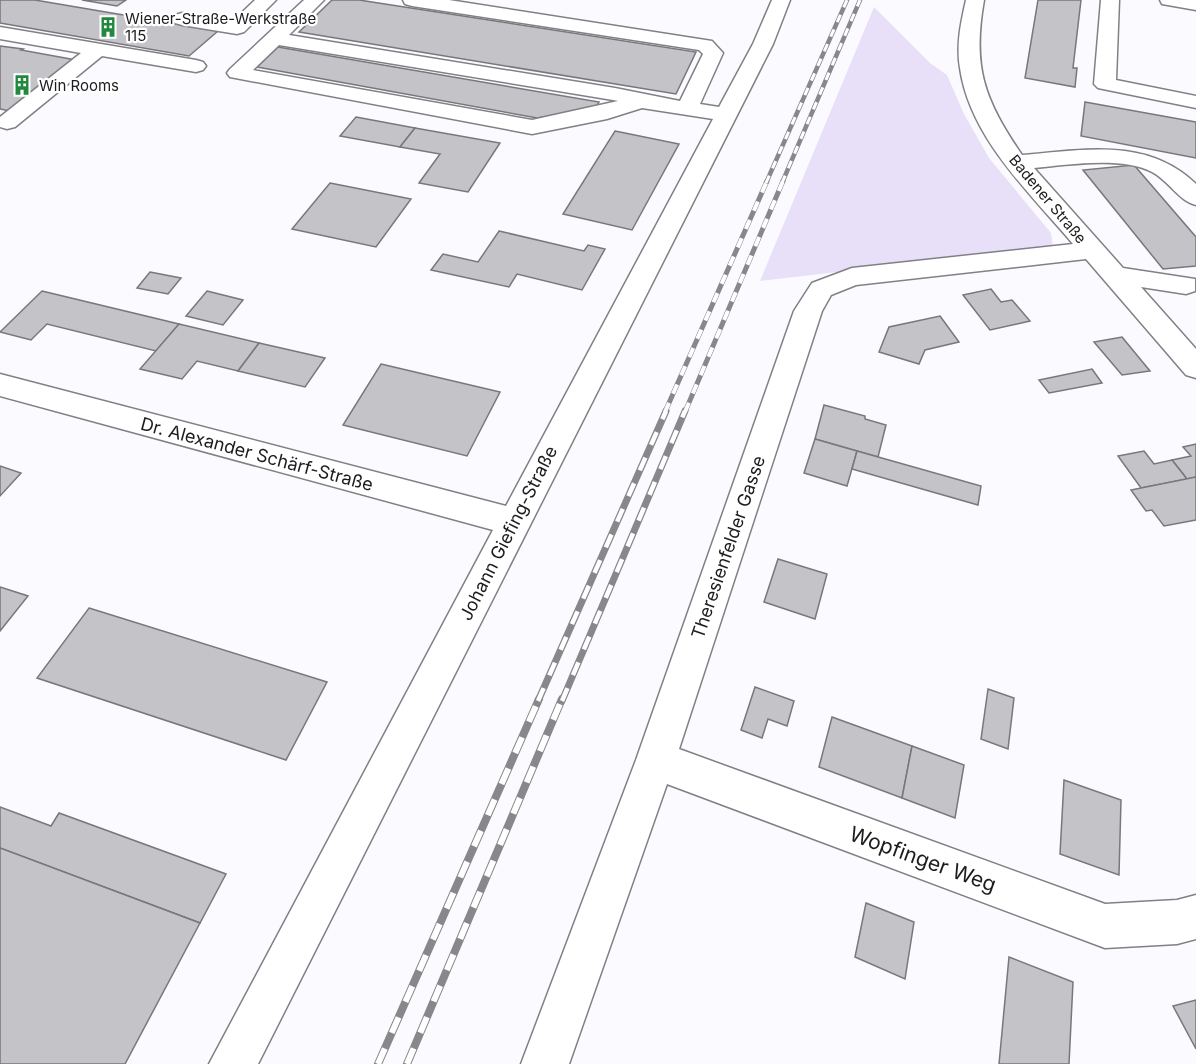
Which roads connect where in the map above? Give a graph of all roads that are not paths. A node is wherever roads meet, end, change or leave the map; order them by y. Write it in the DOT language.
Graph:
graph roads {
  1 [pos="264,0"];
  2 [pos="315,0"];
  3 [pos="412,0"];
  4 [pos="781,0"];
  5 [pos="975,0"];
  6 [pos="1110,0"];
  7 [pos="1169,0"];
  8 [pos="1196,4"];
  9 [pos="182,19"];
  10 [pos="237,28"];
  11 [pos="0,33"];
  12 [pos="274,38"];
  13 [pos="97,50"];
  14 [pos="196,66"];
  15 [pos="237,73"];
  16 [pos="641,101"];
  17 [pos="1196,102"];
  18 [pos="688,108"];
  19 [pos="726,115"];
  20 [pos="7,122"];
  21 [pos="1016,162"];
  22 [pos="1196,198"];
  23 [pos="1091,250"];
  24 [pos="1114,275"];
  25 [pos="1191,284"];
  26 [pos="1160,327"];
  27 [pos="1196,368"];
  28 [pos="0,386"];
  29 [pos="514,522"];
  30 [pos="656,760"];
  31 [pos="1196,917"];
  32 [pos="233,1064"];
  33 [pos="545,1064"];
  1 -- 10 [label="street"];
  2 -- 12 [label="street"];
  3 -- 18 [label="street"];
  4 -- 19 [label="street, Johann Giefing-Straße"];
  5 -- 21 [label="street, Badener Straße"];
  6 -- 17 [label="street"];
  7 -- 8 [label="street"];
  9 -- 10 [label="street"];
  10 -- 14 [label="street"];
  11 -- 13 [label="street"];
  12 -- 15 [label="street"];
  12 -- 16 [label="street"];
  13 -- 14 [label="street"];
  13 -- 20 [label="street"];
  14 -- 15 [label="street"];
  15 -- 16 [label="street"];
  16 -- 18 [label="street"];
  18 -- 19 [label="street"];
  19 -- 29 [label="street, Johann Giefing-Straße"];
  21 -- 22 [label="street"];
  21 -- 23 [label="street, Badener Straße"];
  23 -- 24 [label="street, Badener Straße"];
  23 -- 30 [label="street, Theresienfelder Gasse"];
  24 -- 25 [label="street"];
  24 -- 26 [label="street, Badener Straße"];
  25 -- 26 [label="street"];
  26 -- 27 [label="street, Badener Straße"];
  28 -- 29 [label="street, Dr. Alexander Schärf-Straße"];
  29 -- 32 [label="street, Johann Giefing-Straße"];
  30 -- 31 [label="street, Wopfinger Weg"];
  30 -- 33 [label="street, Theresienfelder Gasse"];
}
